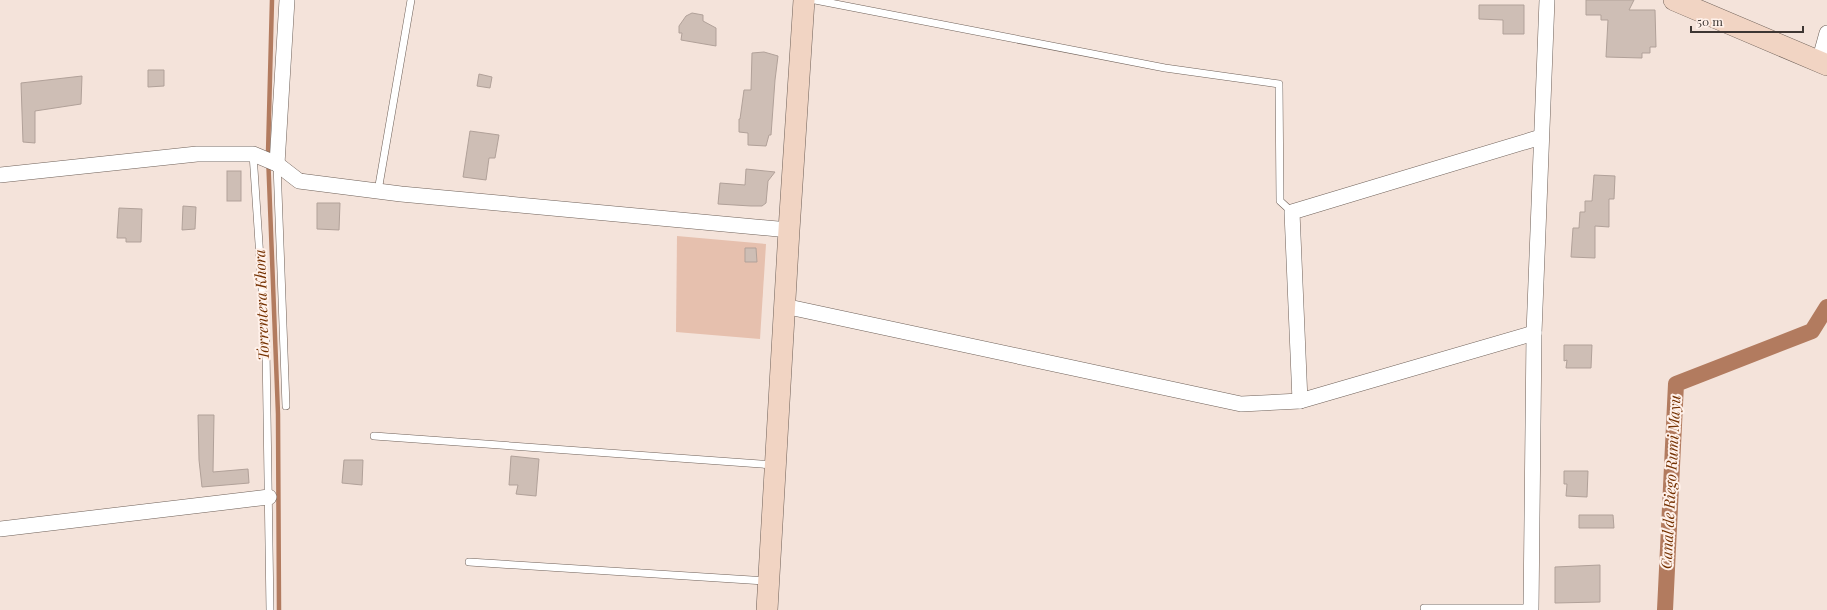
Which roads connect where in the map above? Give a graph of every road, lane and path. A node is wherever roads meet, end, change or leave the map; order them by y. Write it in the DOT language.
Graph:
graph roads {
  1 [pos="288,0"];
  2 [pos="412,0"];
  3 [pos="804,0"];
  4 [pos="816,0"];
  5 [pos="1547,0"];
  6 [pos="1674,0"];
  7 [pos="1827,32"];
  8 [pos="1823,64"];
  9 [pos="1541,137"];
  10 [pos="253,154"];
  11 [pos="277,164"];
  12 [pos="0,175"];
  13 [pos="378,191"];
  14 [pos="1292,212"];
  15 [pos="788,230"];
  16 [pos="784,306"];
  17 [pos="1534,333"];
  18 [pos="1300,401"];
  19 [pos="286,406"];
  20 [pos="374,436"];
  21 [pos="775,465"];
  22 [pos="269,497"];
  23 [pos="0,529"];
  24 [pos="469,562"];
  25 [pos="768,581"];
  26 [pos="1424,608"];
  27 [pos="1531,609"];
  28 [pos="270,610"];
  29 [pos="766,610"];
  1 -- 11 [label="street"];
  2 -- 13 [label="lane"];
  3 -- 15 [label="street"];
  4 -- 14 [label="lane"];
  5 -- 9 [label="street"];
  6 -- 8 [label="street"];
  7 -- 8 [label="street"];
  9 -- 14 [label="street"];
  9 -- 17 [label="street"];
  10 -- 11 [label="street"];
  10 -- 12 [label="street"];
  10 -- 22 [label="lane"];
  11 -- 13 [label="street"];
  11 -- 19 [label="lane"];
  13 -- 15 [label="street"];
  14 -- 18 [label="street"];
  15 -- 16 [label="street"];
  16 -- 18 [label="street"];
  16 -- 21 [label="street"];
  17 -- 18 [label="street"];
  17 -- 27 [label="street"];
  20 -- 21 [label="lane"];
  21 -- 25 [label="street"];
  22 -- 23 [label="street"];
  22 -- 28 [label="lane"];
  24 -- 25 [label="lane"];
  25 -- 29 [label="street"];
  26 -- 27 [label="lane"];
}
